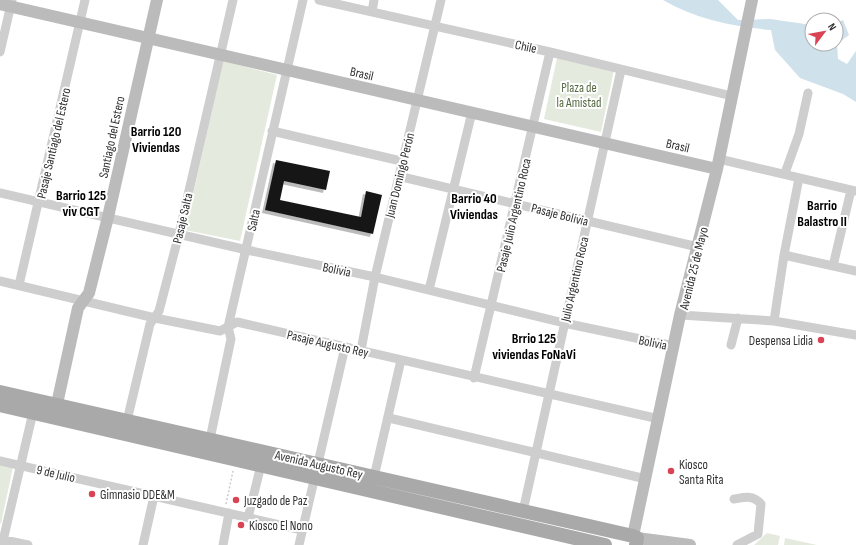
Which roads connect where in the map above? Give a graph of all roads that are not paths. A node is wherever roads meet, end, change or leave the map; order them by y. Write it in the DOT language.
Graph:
graph roads {
  1 [pos="85,0"];
  2 [pos="157,0"];
  3 [pos="233,0"];
  4 [pos="303,0"];
  5 [pos="319,0"];
  6 [pos="374,0"];
  7 [pos="442,0"];
  8 [pos="752,0"];
  9 [pos="7,3"];
  10 [pos="372,12"];
  11 [pos="80,22"];
  12 [pos="436,27"];
  13 [pos="148,38"];
  14 [pos="0,52"];
  15 [pos="550,52"];
  16 [pos="220,55"];
  17 [pos="287,70"];
  18 [pos="621,70"];
  19 [pos="808,93"];
  20 [pos="732,96"];
  21 [pos="418,100"];
  22 [pos="472,112"];
  23 [pos="534,127"];
  24 [pos="272,131"];
  25 [pos="605,143"];
  26 [pos="401,161"];
  27 [pos="718,164"];
  28 [pos="785,173"];
  29 [pos="398,176"];
  30 [pos="799,178"];
  31 [pos="453,189"];
  32 [pos="853,190"];
  33 [pos="0,193"];
  34 [pos="39,202"];
  35 [pos="515,203"];
  36 [pos="108,217"];
  37 [pos="588,221"];
  38 [pos="179,234"];
  39 [pos="698,247"];
  40 [pos="247,250"];
  41 [pos="784,254"];
  42 [pos="833,266"];
  43 [pos="856,271"];
  44 [pos="375,277"];
  45 [pos="0,281"];
  46 [pos="19,285"];
  47 [pos="429,290"];
  48 [pos="84,300"];
  49 [pos="491,305"];
  50 [pos="680,315"];
  51 [pos="154,318"];
  52 [pos="738,318"];
  53 [pos="774,321"];
  54 [pos="564,323"];
  55 [pos="228,327"];
  56 [pos="856,335"];
  57 [pos="732,345"];
  58 [pos="674,346"];
  59 [pos="345,347"];
  60 [pos="361,350"];
  61 [pos="401,360"];
  62 [pos="474,378"];
  63 [pos="0,392"];
  64 [pos="548,394"];
  65 [pos="0,405"];
  66 [pos="34,407"];
  67 [pos="55,411"];
  68 [pos="389,418"];
  69 [pos="659,419"];
  70 [pos="126,427"];
  71 [pos="210,440"];
  72 [pos="536,452"];
  73 [pos="0,461"];
  74 [pos="20,465"];
  75 [pos="261,465"];
  76 [pos="316,471"];
  77 [pos="374,477"];
  78 [pos="646,479"];
  79 [pos="154,496"];
  80 [pos="734,499"];
  81 [pos="523,511"];
  82 [pos="229,513"];
  83 [pos="248,518"];
  84 [pos="302,530"];
  85 [pos="631,540"];
  86 [pos="2,541"];
  87 [pos="28,545"];
  88 [pos="142,545"];
  89 [pos="223,545"];
  90 [pos="299,545"];
  91 [pos="605,545"];
  92 [pos="690,545"];
  93 [pos="737,545"];
  1 -- 11 [label="street, Pasaje Santiago del Estero"];
  2 -- 13 [label="street, Santiago del Estero"];
  3 -- 16 [label="street, Pasaje Salta"];
  4 -- 17 [label="street, Salta"];
  5 -- 10 [label="street, Chile"];
  6 -- 10 [label="street"];
  7 -- 12 [label="street, Juan Domingo Perón"];
  8 -- 20 [label="street, Avenida 25 de Mayo"];
  9 -- 11 [label="street, Brasil"];
  9 -- 14 [label="street"];
  10 -- 12 [label="street, Chile"];
  11 -- 13 [label="street, Brasil"];
  11 -- 34 [label="street, Pasaje Santiago del Estero"];
  12 -- 15 [label="street, Chile"];
  12 -- 21 [label="street, Juan Domingo Perón"];
  13 -- 16 [label="street, Brasil"];
  13 -- 36 [label="street, Santiago del Estero"];
  15 -- 18 [label="street, Chile"];
  15 -- 23 [label="street, Pasaje Julio Argentino Roca"];
  16 -- 17 [label="street, Brasil"];
  16 -- 38 [label="street, Pasaje Salta"];
  17 -- 21 [label="street, Brasil"];
  17 -- 24 [label="street, Salta"];
  18 -- 20 [label="street, Chile"];
  18 -- 25 [label="street, Julio Argentino Roca"];
  19 -- 28 [label="street"];
  20 -- 27 [label="street, Avenida 25 de Mayo"];
  21 -- 22 [label="street, Brasil"];
  21 -- 26 [label="street, Juan Domingo Perón"];
  22 -- 23 [label="street, Brasil"];
  22 -- 31 [label="street"];
  23 -- 25 [label="street, Brasil"];
  23 -- 35 [label="street, Pasaje Julio Argentino Roca"];
  24 -- 26 [label="street"];
  24 -- 40 [label="street, Salta"];
  25 -- 27 [label="street, Brasil"];
  25 -- 37 [label="street, Julio Argentino Roca"];
  26 -- 29 [label="street, Juan Domingo Perón"];
  27 -- 28 [label="street"];
  27 -- 39 [label="street, Avenida 25 de Mayo"];
  28 -- 30 [label="street"];
  29 -- 31 [label="street, Pasaje Bolivia"];
  29 -- 44 [label="street, Juan Domingo Perón"];
  30 -- 32 [label="street"];
  30 -- 41 [label="street"];
  31 -- 35 [label="street, Pasaje Bolivia"];
  31 -- 47 [label="street"];
  32 -- 42 [label="street"];
  33 -- 34 [label="street, Bolivia"];
  34 -- 36 [label="street, Bolivia"];
  34 -- 46 [label="street, Pasaje Santiago del Estero"];
  35 -- 37 [label="street, Pasaje Bolivia"];
  35 -- 49 [label="street, Pasaje Julio Argentino Roca"];
  36 -- 38 [label="street, Bolivia"];
  36 -- 48 [label="street, Santiago del Estero"];
  37 -- 39 [label="street, Pasaje Bolivia"];
  37 -- 54 [label="street, Julio Argentino Roca"];
  38 -- 40 [label="street, Bolivia"];
  38 -- 51 [label="street, Pasaje Salta"];
  39 -- 50 [label="street, Avenida 25 de Mayo"];
  40 -- 44 [label="street, Bolivia"];
  40 -- 55 [label="street, Salta"];
  41 -- 42 [label="street"];
  41 -- 53 [label="street"];
  42 -- 43 [label="street"];
  44 -- 47 [label="street, Bolivia"];
  44 -- 60 [label="street, Juan Domingo Perón"];
  45 -- 46 [label="street, Pasaje Augusto Rey"];
  46 -- 48 [label="street, Pasaje Augusto Rey"];
  47 -- 49 [label="street, Bolivia"];
  48 -- 51 [label="street, Pasaje Augusto Rey"];
  48 -- 67 [label="street, Santiago del Estero"];
  49 -- 54 [label="street, Bolivia"];
  49 -- 62 [label="street, Pasaje Julio Argentino Roca"];
  50 -- 52 [label="street"];
  50 -- 58 [label="street, Avenida 25 de Mayo"];
  51 -- 55 [label="street, Pasaje Augusto Rey"];
  51 -- 70 [label="street, Pasaje Salta"];
  52 -- 53 [label="street"];
  52 -- 57 [label="street"];
  53 -- 56 [label="street"];
  54 -- 58 [label="street, Bolivia"];
  54 -- 64 [label="street, Julio Argentino Roca"];
  55 -- 59 [label="street, Pasaje Augusto Rey"];
  55 -- 71 [label="street, Salta"];
  58 -- 69 [label="street, Avenida 25 de Mayo"];
  59 -- 60 [label="street, Pasaje Augusto Rey"];
  59 -- 76 [label="street"];
  60 -- 61 [label="street, Pasaje Augusto Rey"];
  61 -- 62 [label="street, Pasaje Augusto Rey"];
  61 -- 68 [label="street"];
  62 -- 64 [label="street, Pasaje Augusto Rey"];
  63 -- 66 [label="main road, Avenida Augusto Rey"];
  64 -- 69 [label="street, Pasaje Augusto Rey"];
  64 -- 72 [label="street, Julio Argentino Roca"];
  65 -- 66 [label="main road, Avenida Augusto Rey"];
  66 -- 67 [label="main road, Avenida Augusto Rey"];
  66 -- 74 [label="street"];
  67 -- 70 [label="main road, Avenida Augusto Rey"];
  68 -- 72 [label="street"];
  68 -- 77 [label="street"];
  69 -- 78 [label="street, Avenida 25 de Mayo"];
  70 -- 71 [label="main road, Avenida Augusto Rey"];
  70 -- 75 [label="main road, Avenida Augusto Rey"];
  71 -- 76 [label="main road, Avenida Augusto Rey"];
  72 -- 78 [label="street"];
  72 -- 81 [label="street, Julio Argentino Roca"];
  73 -- 74 [label="street, 9 de Julio"];
  74 -- 79 [label="street, 9 de Julio"];
  74 -- 86 [label="street"];
  75 -- 76 [label="main road, Avenida Augusto Rey"];
  75 -- 83 [label="street"];
  76 -- 77 [label="main road, Avenida Augusto Rey"];
  76 -- 84 [label="street"];
  76 -- 91 [label="main road, Avenida Augusto Rey"];
  77 -- 81 [label="main road, Avenida Augusto Rey"];
  78 -- 85 [label="street, Avenida 25 de Mayo"];
  79 -- 82 [label="street, 9 de Julio"];
  79 -- 88 [label="street"];
  80 -- 93 [label="street"];
  81 -- 85 [label="main road, Avenida Augusto Rey"];
  82 -- 83 [label="street, 9 de Julio"];
  82 -- 89 [label="street"];
  83 -- 84 [label="street, 9 de Julio"];
  84 -- 90 [label="street"];
  85 -- 92 [label="street"];
  86 -- 87 [label="street"];
}
